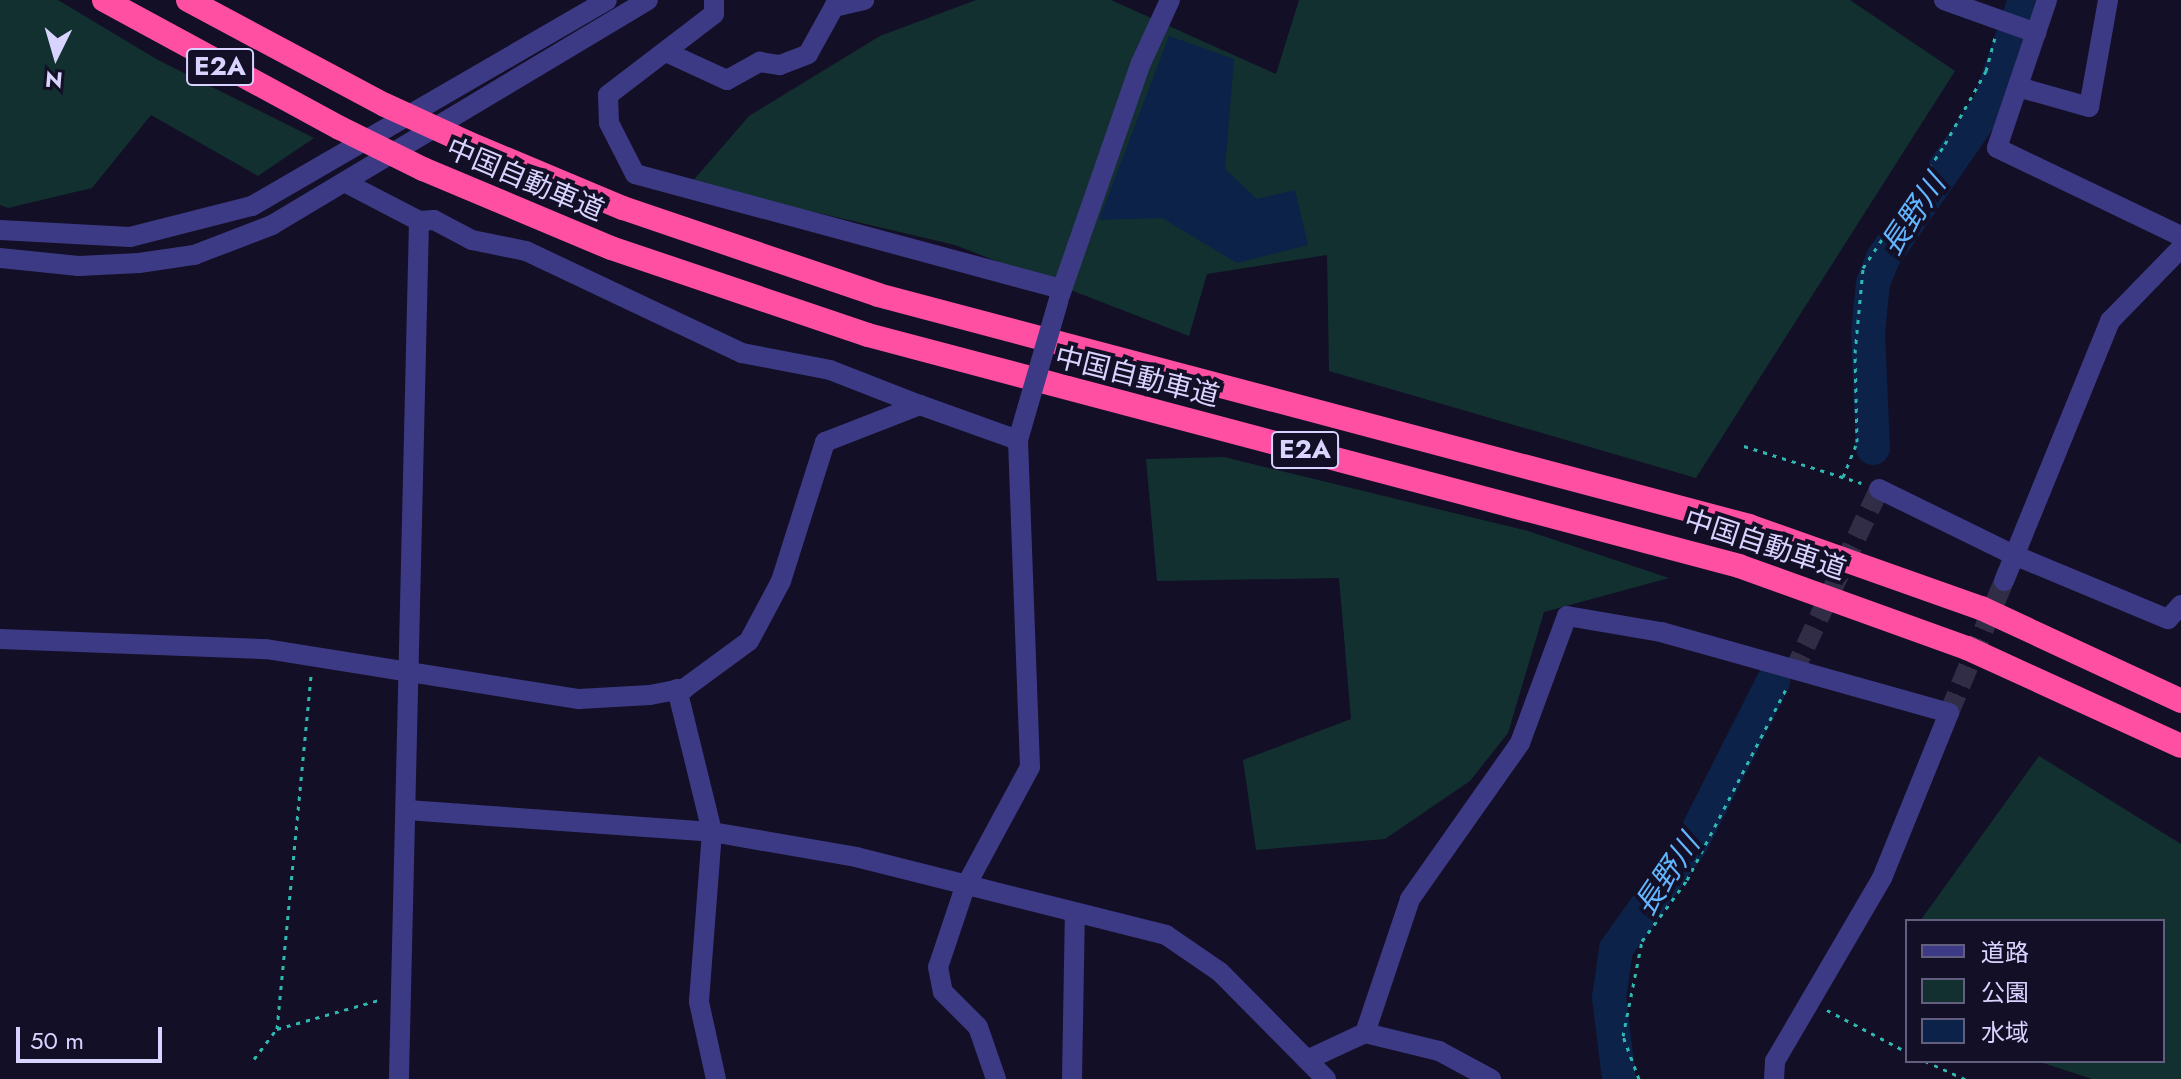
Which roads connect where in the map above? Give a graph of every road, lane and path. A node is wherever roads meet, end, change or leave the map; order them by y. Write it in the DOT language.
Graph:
graph roads {
  1 [pos="104,0"];
  2 [pos="188,0"];
  3 [pos="607,0"];
  4 [pos="648,0"];
  5 [pos="714,0"];
  6 [pos="864,0"];
  7 [pos="1170,0"];
  8 [pos="1944,0"];
  9 [pos="2047,0"];
  10 [pos="2108,0"];
  11 [pos="2001,10"];
  12 [pos="2036,33"];
  13 [pos="668,53"];
  14 [pos="2018,87"];
  15 [pos="348,184"];
  16 [pos="419,221"];
  17 [pos="0,230"];
  18 [pos="2181,236"];
  19 [pos="2181,248"];
  20 [pos="0,258"];
  21 [pos="1060,295"];
  22 [pos="920,405"];
  23 [pos="1018,440"];
  24 [pos="1744,446"];
  25 [pos="1843,477"];
  26 [pos="1879,489"];
  27 [pos="2014,555"];
  28 [pos="2004,581"];
  29 [pos="2181,605"];
  30 [pos="0,639"];
  31 [pos="313,655"];
  32 [pos="409,668"];
  33 [pos="1793,673"];
  34 [pos="677,689"];
  35 [pos="2181,701"];
  36 [pos="2181,746"];
  37 [pos="407,810"];
  38 [pos="712,832"];
  39 [pos="965,887"];
  40 [pos="1075,913"];
  41 [pos="401,994"];
  42 [pos="1810,1001"];
  43 [pos="277,1029"];
  44 [pos="1365,1033"];
  45 [pos="1905,1051"];
  46 [pos="254,1059"];
  47 [pos="1309,1059"];
  48 [pos="1929,1063"];
  49 [pos="399,1079"];
  50 [pos="716,1079"];
  51 [pos="996,1079"];
  52 [pos="1072,1079"];
  53 [pos="1326,1079"];
  54 [pos="1491,1079"];
  55 [pos="1639,1079"];
  56 [pos="1774,1079"];
  57 [pos="1965,1079"];
  1 -- 36 [label="highway, 中国自動車道 / E2A, bridge"];
  2 -- 35 [label="highway, 中国自動車道 / E2A, bridge"];
  3 -- 17 [label="street"];
  4 -- 15 [label="street"];
  5 -- 13 [label="street"];
  6 -- 13 [label="street"];
  7 -- 21 [label="street"];
  8 -- 11 [label="street"];
  9 -- 12 [label="street"];
  10 -- 14 [label="street"];
  11 -- 12 [label="street"];
  11 -- 25 [label="path"];
  12 -- 14 [label="street"];
  13 -- 21 [label="street"];
  14 -- 18 [label="street"];
  15 -- 16 [label="street"];
  15 -- 20 [label="street"];
  16 -- 22 [label="street"];
  16 -- 32 [label="street"];
  19 -- 27 [label="street"];
  21 -- 23 [label="street, bridge"];
  22 -- 23 [label="street"];
  22 -- 34 [label="street"];
  23 -- 39 [label="street"];
  24 -- 25 [label="path"];
  25 -- 26 [label="path"];
  26 -- 27 [label="street"];
  27 -- 28 [label="street"];
  27 -- 29 [label="street"];
  30 -- 31 [label="street"];
  31 -- 32 [label="street"];
  31 -- 43 [label="path"];
  32 -- 34 [label="street"];
  32 -- 37 [label="street"];
  33 -- 42 [label="street"];
  33 -- 44 [label="street"];
  33 -- 55 [label="path"];
  34 -- 38 [label="street"];
  37 -- 38 [label="street"];
  37 -- 41 [label="street"];
  38 -- 39 [label="street"];
  38 -- 50 [label="street"];
  39 -- 40 [label="street"];
  39 -- 51 [label="street"];
  40 -- 47 [label="street"];
  40 -- 52 [label="street"];
  41 -- 43 [label="path"];
  41 -- 49 [label="street"];
  42 -- 45 [label="path"];
  42 -- 56 [label="street"];
  43 -- 46 [label="path"];
  44 -- 47 [label="street"];
  44 -- 54 [label="street"];
  47 -- 53 [label="street"];
  48 -- 57 [label="path"];
}
